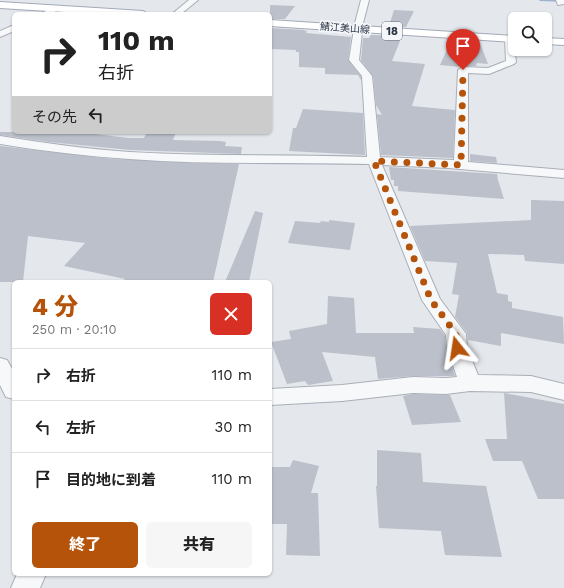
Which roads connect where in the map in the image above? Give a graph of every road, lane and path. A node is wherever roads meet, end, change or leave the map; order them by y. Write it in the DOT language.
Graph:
graph roads {
  1 [pos="194,0"];
  2 [pos="365,0"];
  3 [pos="0,5"];
  4 [pos="56,8"];
  5 [pos="48,12"];
  6 [pos="114,12"];
  7 [pos="179,12"];
  8 [pos="272,22"];
  9 [pos="12,29"];
  10 [pos="359,29"];
  11 [pos="0,34"];
  12 [pos="508,39"];
  13 [pos="552,41"];
  14 [pos="564,42"];
  15 [pos="511,56"];
  16 [pos="0,140"];
  17 [pos="374,161"];
  18 [pos="461,165"];
  19 [pos="564,174"];
  20 [pos="0,365"];
  21 [pos="470,383"];
  22 [pos="12,387"];
  23 [pos="564,392"];
  24 [pos="272,397"];
  25 [pos="31,576"];
  26 [pos="25,588"];
  1 -- 7 [label="street"];
  2 -- 10 [label="street"];
  3 -- 4 [label="main road"];
  4 -- 5 [label="street"];
  4 -- 6 [label="main road"];
  8 -- 10 [label="main road, 鯖江美山線 / 18"];
  9 -- 11 [label="street"];
  10 -- 12 [label="main road, 鯖江美山線 / 18"];
  10 -- 17 [label="street"];
  13 -- 14 [label="main road"];
  15 -- 18 [label="street"];
  16 -- 17 [label="street"];
  17 -- 18 [label="street"];
  17 -- 21 [label="street"];
  18 -- 19 [label="street"];
  20 -- 22 [label="street"];
  21 -- 23 [label="street"];
  21 -- 24 [label="street"];
  25 -- 26 [label="street"];
}
